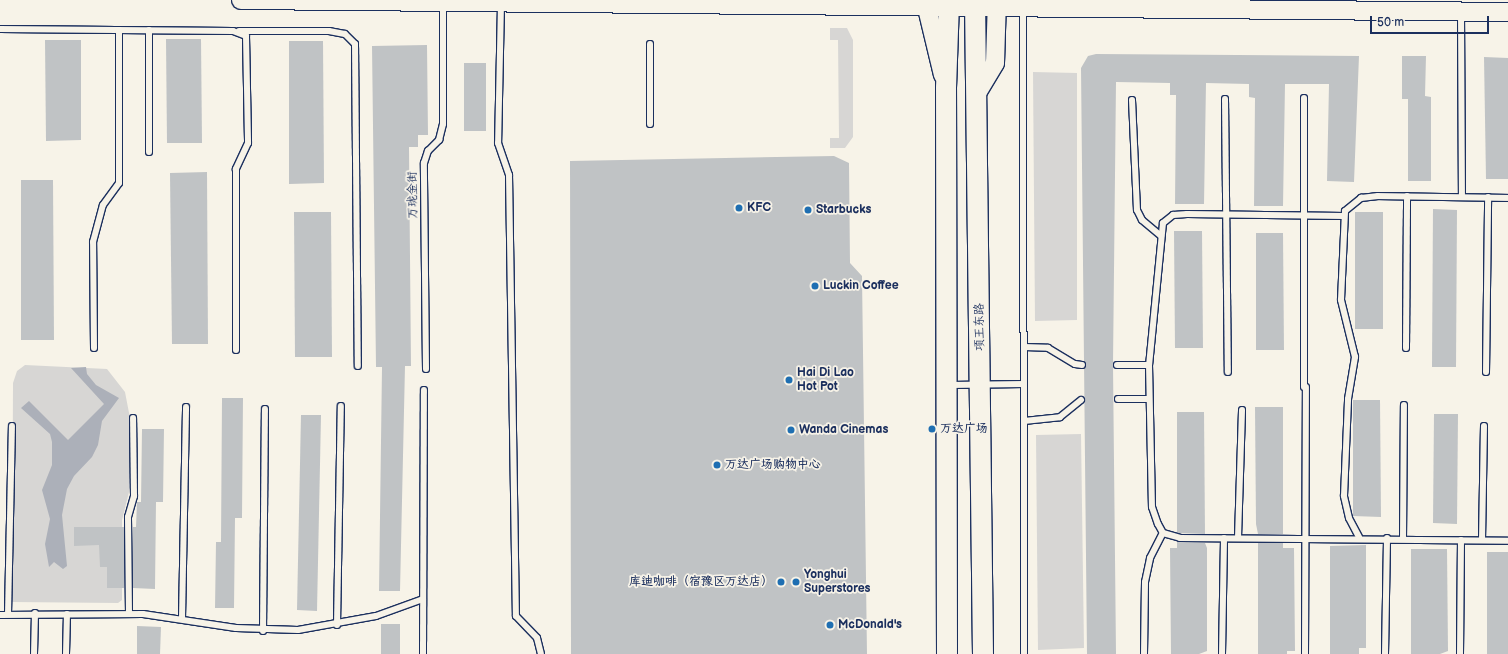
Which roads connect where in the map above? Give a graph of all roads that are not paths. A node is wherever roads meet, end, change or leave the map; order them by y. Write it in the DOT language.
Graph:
graph roads {
  1 [pos="241,0"];
  2 [pos="442,3"];
  3 [pos="501,4"];
  4 [pos="926,4"];
  5 [pos="949,4"];
  6 [pos="976,4"];
  7 [pos="997,4"];
  8 [pos="1023,4"];
  9 [pos="1456,8"];
  10 [pos="1508,12"];
  11 [pos="0,29"];
  12 [pos="119,30"];
  13 [pos="149,30"];
  14 [pos="233,31"];
  15 [pos="650,44"];
  16 [pos="946,88"];
  17 [pos="977,93"];
  18 [pos="1304,98"];
  19 [pos="1226,99"];
  20 [pos="1132,100"];
  21 [pos="650,124"];
  22 [pos="149,152"];
  23 [pos="1407,196"];
  24 [pos="1462,197"];
  25 [pos="1488,197"];
  26 [pos="1508,198"];
  27 [pos="1225,214"];
  28 [pos="1304,215"];
  29 [pos="1344,216"];
  30 [pos="1161,236"];
  31 [pos="1024,347"];
  32 [pos="94,348"];
  33 [pos="1406,348"];
  34 [pos="236,350"];
  35 [pos="1082,365"];
  36 [pos="1117,365"];
  37 [pos="358,366"];
  38 [pos="1148,366"];
  39 [pos="426,368"];
  40 [pos="1228,372"];
  41 [pos="1486,372"];
  42 [pos="1024,384"];
  43 [pos="946,385"];
  44 [pos="980,385"];
  45 [pos="424,390"];
  46 [pos="1118,399"];
  47 [pos="1148,399"];
  48 [pos="1081,400"];
  49 [pos="1404,405"];
  50 [pos="341,406"];
  51 [pos="186,407"];
  52 [pos="265,409"];
  53 [pos="1242,410"];
  54 [pos="133,418"];
  55 [pos="1024,422"];
  56 [pos="12,426"];
  57 [pos="1484,426"];
  58 [pos="1163,533"];
  59 [pos="1224,538"];
  60 [pos="1238,538"];
  61 [pos="1305,538"];
  62 [pos="1359,538"];
  63 [pos="1387,538"];
  64 [pos="1403,538"];
  65 [pos="1461,540"];
  66 [pos="1482,540"];
  67 [pos="1508,541"];
  68 [pos="423,599"];
  69 [pos="35,613"];
  70 [pos="0,614"];
  71 [pos="8,614"];
  72 [pos="67,614"];
  73 [pos="129,614"];
  74 [pos="182,618"];
  75 [pos="337,625"];
  76 [pos="263,631"];
  77 [pos="34,654"];
  78 [pos="66,654"];
  79 [pos="423,654"];
  80 [pos="541,654"];
  81 [pos="947,654"];
  82 [pos="983,654"];
  83 [pos="1024,654"];
  84 [pos="1144,654"];
  85 [pos="1222,654"];
  86 [pos="1305,654"];
  87 [pos="1385,654"];
  88 [pos="1460,654"];
  1 -- 2 [label="street"];
  2 -- 3 [label="street"];
  2 -- 39 [label="lane, 万珑金街"];
  3 -- 4 [label="street"];
  3 -- 80 [label="lane"];
  4 -- 5 [label="street"];
  4 -- 16 [label="street"];
  5 -- 6 [label="street"];
  5 -- 16 [label="main road"];
  6 -- 7 [label="street"];
  6 -- 17 [label="main road, 项王东路"];
  7 -- 8 [label="street"];
  7 -- 17 [label="street"];
  8 -- 9 [label="street"];
  8 -- 31 [label="lane"];
  9 -- 10 [label="street"];
  9 -- 24 [label="lane"];
  11 -- 12 [label="lane"];
  12 -- 13 [label="lane"];
  12 -- 32 [label="lane"];
  13 -- 14 [label="lane"];
  13 -- 22 [label="lane"];
  14 -- 34 [label="lane"];
  14 -- 37 [label="lane"];
  15 -- 21 [label="lane"];
  16 -- 43 [label="main road"];
  17 -- 44 [label="main road, 项王东路"];
  18 -- 28 [label="lane"];
  19 -- 27 [label="lane"];
  20 -- 30 [label="lane"];
  23 -- 24 [label="lane"];
  23 -- 29 [label="lane"];
  23 -- 33 [label="lane"];
  24 -- 25 [label="lane"];
  25 -- 26 [label="lane"];
  25 -- 41 [label="lane"];
  27 -- 28 [label="lane"];
  27 -- 30 [label="lane"];
  27 -- 40 [label="lane"];
  28 -- 29 [label="lane"];
  28 -- 61 [label="lane"];
  29 -- 62 [label="lane"];
  30 -- 38 [label="lane"];
  31 -- 35 [label="lane"];
  31 -- 42 [label="lane"];
  36 -- 38 [label="lane"];
  38 -- 47 [label="lane"];
  42 -- 44 [label="lane"];
  42 -- 55 [label="lane"];
  43 -- 44 [label="lane"];
  43 -- 81 [label="main road"];
  44 -- 82 [label="main road, 项王东路"];
  45 -- 68 [label="lane"];
  46 -- 47 [label="lane"];
  47 -- 58 [label="lane"];
  48 -- 55 [label="lane"];
  49 -- 64 [label="lane"];
  50 -- 75 [label="lane"];
  51 -- 74 [label="lane"];
  52 -- 76 [label="lane"];
  53 -- 60 [label="lane"];
  54 -- 73 [label="lane"];
  55 -- 83 [label="lane"];
  56 -- 71 [label="lane"];
  57 -- 66 [label="lane"];
  58 -- 59 [label="lane"];
  58 -- 84 [label="lane"];
  59 -- 60 [label="lane"];
  59 -- 85 [label="lane"];
  60 -- 61 [label="lane"];
  61 -- 62 [label="lane"];
  61 -- 86 [label="lane"];
  62 -- 63 [label="lane"];
  63 -- 64 [label="lane"];
  63 -- 87 [label="lane"];
  64 -- 65 [label="lane"];
  65 -- 66 [label="lane"];
  65 -- 88 [label="lane"];
  66 -- 67 [label="lane"];
  68 -- 75 [label="lane"];
  68 -- 79 [label="lane"];
  69 -- 71 [label="lane"];
  69 -- 72 [label="lane"];
  69 -- 77 [label="lane"];
  70 -- 71 [label="lane"];
  72 -- 73 [label="lane"];
  72 -- 78 [label="lane"];
  73 -- 74 [label="lane"];
  74 -- 76 [label="lane"];
  75 -- 76 [label="lane"];
}
